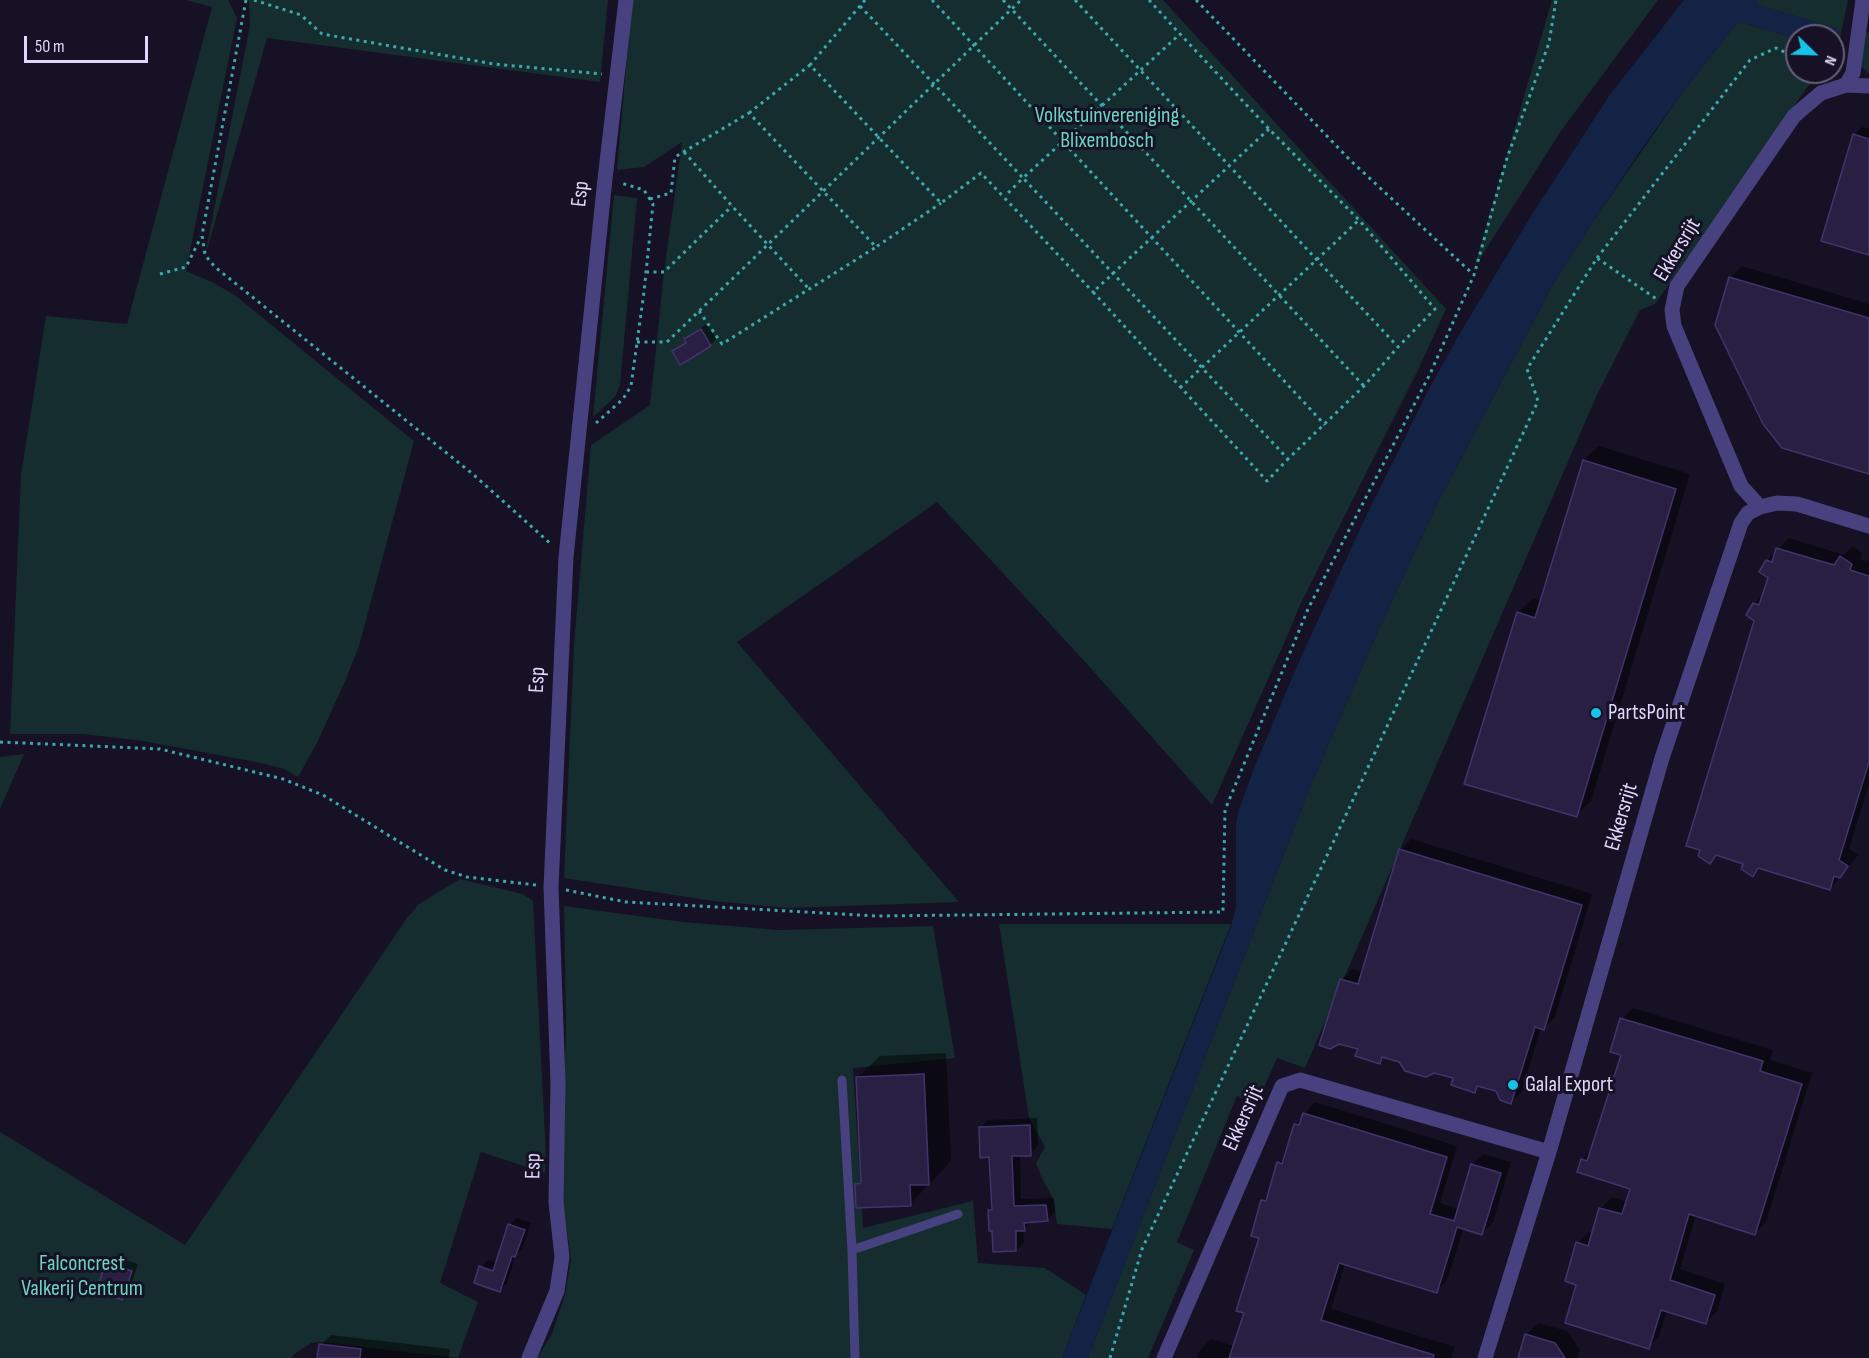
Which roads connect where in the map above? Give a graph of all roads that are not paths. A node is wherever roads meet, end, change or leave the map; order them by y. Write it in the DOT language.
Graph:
graph roads {
  1 [pos="626,0"];
  2 [pos="1863,0"];
  3 [pos="1845,85"];
  4 [pos="1869,86"];
  5 [pos="1760,507"];
  6 [pos="1869,526"];
  7 [pos="842,1080"];
  8 [pos="1549,1152"];
  9 [pos="958,1214"];
  10 [pos="852,1250"];
  11 [pos="528,1358"];
  12 [pos="855,1358"];
  13 [pos="1164,1358"];
  14 [pos="1485,1358"];
  1 -- 11 [label="street, Esp"];
  2 -- 3 [label="street"];
  3 -- 4 [label="street, Ekkersrijt"];
  3 -- 5 [label="street, Ekkersrijt"];
  5 -- 6 [label="street"];
  5 -- 8 [label="street, Ekkersrijt"];
  7 -- 10 [label="lane"];
  8 -- 13 [label="street, Ekkersrijt"];
  8 -- 14 [label="street, Ekkersrijt"];
  9 -- 10 [label="lane"];
  10 -- 12 [label="lane"];
}
